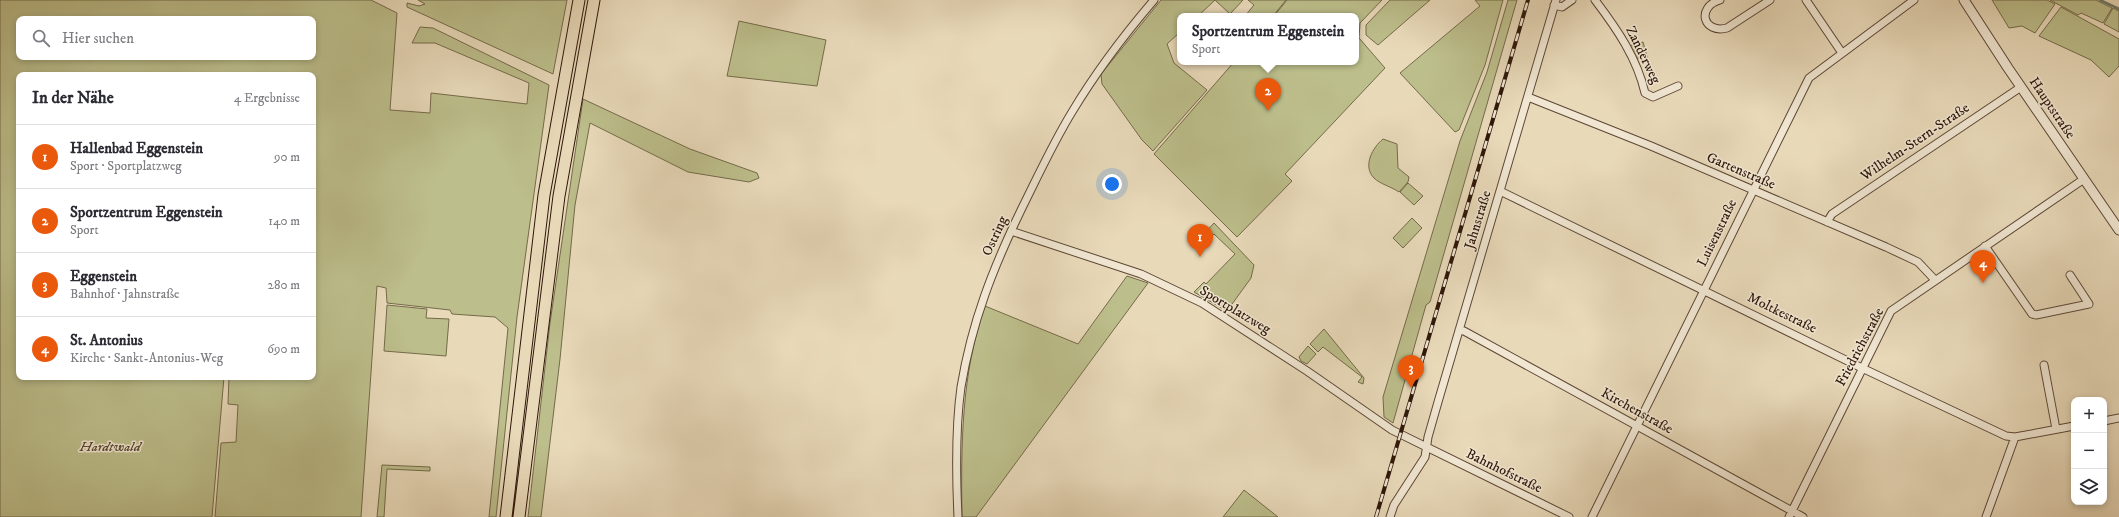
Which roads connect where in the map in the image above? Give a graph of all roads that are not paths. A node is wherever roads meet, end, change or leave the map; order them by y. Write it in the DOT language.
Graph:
graph roads {
  1 [pos="579,0"];
  2 [pos="594,0"];
  3 [pos="1154,0"];
  4 [pos="1572,0"];
  5 [pos="1595,0"];
  6 [pos="1720,0"];
  7 [pos="1770,0"];
  8 [pos="1806,0"];
  9 [pos="1914,0"];
  10 [pos="1964,0"];
  11 [pos="1555,2"];
  12 [pos="1842,53"];
  13 [pos="1678,86"];
  14 [pos="2021,87"];
  15 [pos="1528,97"];
  16 [pos="2084,179"];
  17 [pos="1752,190"];
  18 [pos="1500,191"];
  19 [pos="1827,222"];
  20 [pos="2119,230"];
  21 [pos="1011,231"];
  22 [pos="1986,246"];
  23 [pos="2070,275"];
  24 [pos="1935,280"];
  25 [pos="1703,290"];
  26 [pos="1459,330"];
  27 [pos="2044,365"];
  28 [pos="1862,368"];
  29 [pos="2119,418"];
  30 [pos="2107,420"];
  31 [pos="1637,426"];
  32 [pos="2071,426"];
  33 [pos="2056,429"];
  34 [pos="2015,437"];
  35 [pos="1427,447"];
  36 [pos="1790,514"];
  37 [pos="506,517"];
  38 [pos="519,517"];
  39 [pos="958,517"];
  40 [pos="1390,517"];
  41 [pos="1569,517"];
  42 [pos="1592,517"];
  43 [pos="1803,517"];
  44 [pos="1986,517"];
  1 -- 37 [label="highway"];
  2 -- 38 [label="highway"];
  3 -- 21 [label="street, Ostring"];
  4 -- 11 [label="street"];
  5 -- 13 [label="street, Zanderweg"];
  6 -- 7 [label="street"];
  8 -- 12 [label="street"];
  9 -- 12 [label="street, Luisenstraße"];
  10 -- 14 [label="street, Hauptstraße"];
  11 -- 15 [label="street, Jahnstraße"];
  12 -- 17 [label="street, Luisenstraße"];
  14 -- 16 [label="street, Hauptstraße"];
  14 -- 19 [label="street, Wilhelm-Stern-Straße"];
  15 -- 17 [label="street, Gartenstraße"];
  15 -- 18 [label="street, Jahnstraße"];
  16 -- 20 [label="street, Hauptstraße"];
  16 -- 22 [label="street, Friedrichstraße"];
  17 -- 19 [label="street, Gartenstraße"];
  17 -- 25 [label="street, Luisenstraße"];
  18 -- 25 [label="street, Moltkestraße"];
  18 -- 26 [label="street, Jahnstraße"];
  19 -- 24 [label="street, Gartenstraße"];
  21 -- 35 [label="street, Sportplatzweg"];
  21 -- 39 [label="street, Ostring"];
  22 -- 23 [label="street"];
  22 -- 24 [label="street, Friedrichstraße"];
  24 -- 28 [label="street, Friedrichstraße"];
  25 -- 28 [label="street, Moltkestraße"];
  25 -- 31 [label="street, Luisenstraße"];
  26 -- 31 [label="street, Kirchenstraße"];
  26 -- 35 [label="street, Jahnstraße"];
  27 -- 33 [label="street"];
  28 -- 34 [label="street, Moltkestraße"];
  28 -- 36 [label="street, Friedrichstraße"];
  29 -- 30 [label="street"];
  31 -- 36 [label="street, Kirchenstraße"];
  31 -- 42 [label="street, Luisenstraße"];
  32 -- 33 [label="street, Moltkestraße"];
  33 -- 34 [label="street, Moltkestraße"];
  34 -- 44 [label="street"];
  35 -- 40 [label="street, Jahnstraße"];
  35 -- 41 [label="street, Bahnhofstraße"];
  36 -- 43 [label="street, Kirchenstraße"];
}
